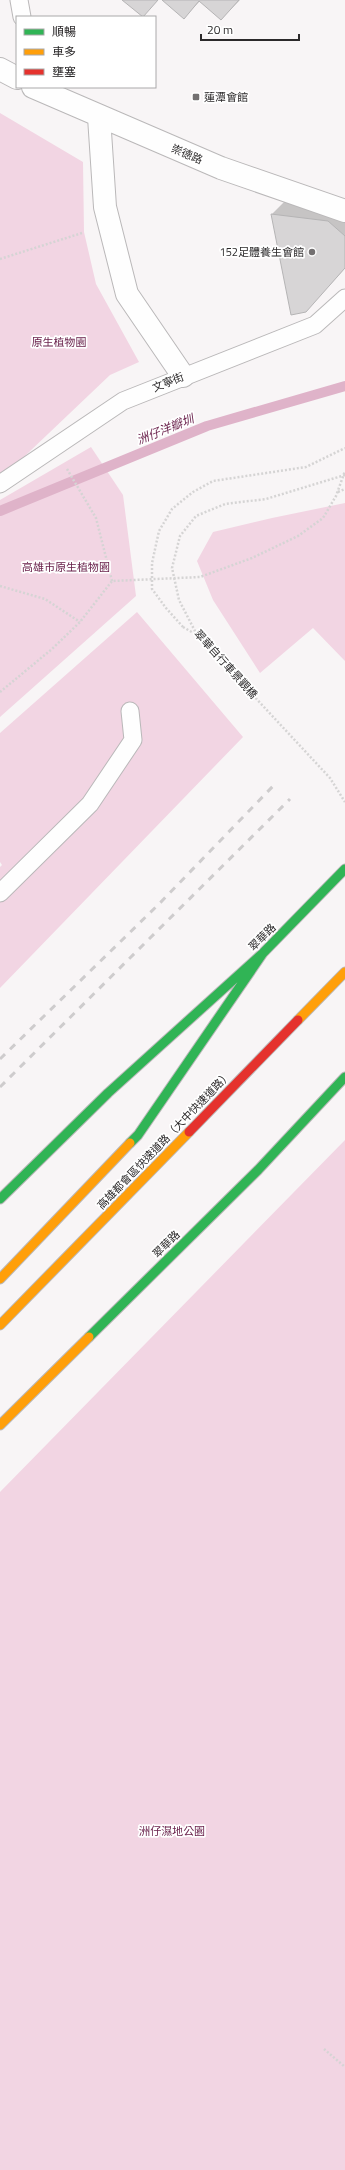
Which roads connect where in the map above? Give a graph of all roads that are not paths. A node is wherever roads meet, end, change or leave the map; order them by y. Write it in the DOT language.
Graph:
graph roads {
  1 [pos="19,0"];
  2 [pos="22,16"];
  3 [pos="0,69"];
  4 [pos="16,78"];
  5 [pos="36,88"];
  6 [pos="99,117"];
  7 [pos="345,211"];
  8 [pos="345,298"];
  9 [pos="183,376"];
  10 [pos="0,484"];
  11 [pos="130,711"];
  12 [pos="345,869"];
  13 [pos="0,893"];
  14 [pos="263,954"];
  15 [pos="345,972"];
  16 [pos="345,1077"];
  17 [pos="0,1199"];
  18 [pos="0,1279"];
  19 [pos="0,1325"];
  20 [pos="0,1424"];
  1 -- 2 [label="lane"];
  3 -- 4 [label="street, 崇德路"];
  5 -- 6 [label="street, 崇德路"];
  6 -- 7 [label="street, 崇德路"];
  6 -- 9 [label="street"];
  8 -- 9 [label="lane, 文寧街"];
  9 -- 10 [label="lane, 文寧街"];
  11 -- 13 [label="lane"];
  12 -- 14 [label="main road, 翠華路"];
  14 -- 17 [label="main road, 翠華路"];
  14 -- 18 [label="main road, 高雄都會區快速道路（大中快速道路）"];
  15 -- 19 [label="main road, 高雄都會區快速道路（大中快速道路）"];
  16 -- 20 [label="main road, 翠華路"];
}
